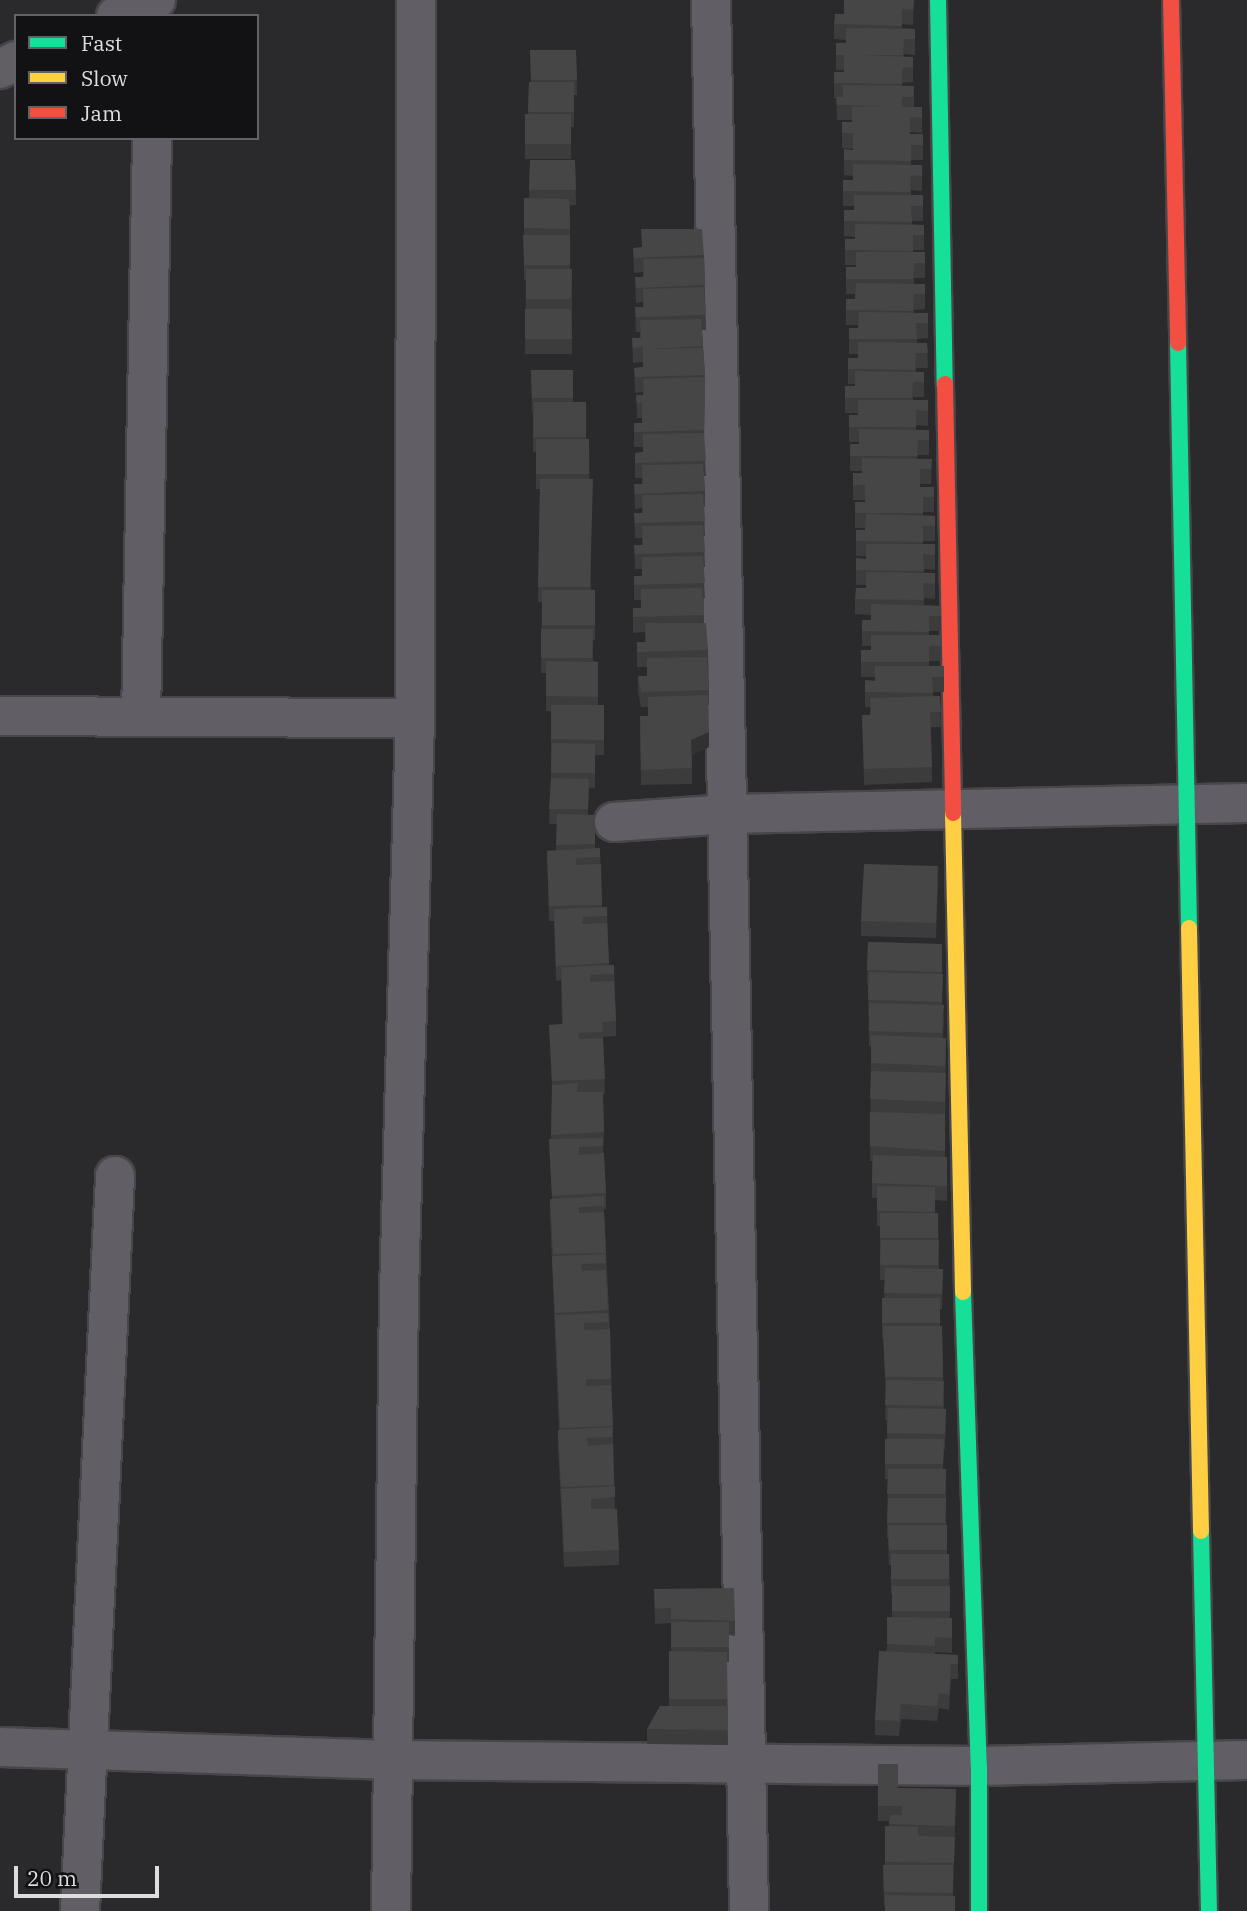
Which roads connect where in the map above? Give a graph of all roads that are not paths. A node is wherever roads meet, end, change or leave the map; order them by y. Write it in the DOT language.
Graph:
graph roads {
  1 [pos="155,0"];
  2 [pos="416,0"];
  3 [pos="711,0"];
  4 [pos="938,0"];
  5 [pos="1171,0"];
  6 [pos="121,14"];
  7 [pos="152,140"];
  8 [pos="0,716"];
  9 [pos="141,717"];
  10 [pos="415,718"];
  11 [pos="1186,803"];
  12 [pos="1247,803"];
  13 [pos="953,807"];
  14 [pos="728,814"];
  15 [pos="614,822"];
  16 [pos="116,1176"];
  17 [pos="0,1747"];
  18 [pos="87,1750"];
  19 [pos="393,1760"];
  20 [pos="746,1760"];
  21 [pos="1207,1760"];
  22 [pos="1247,1760"];
  23 [pos="979,1766"];
  24 [pos="79,1911"];
  25 [pos="391,1911"];
  26 [pos="749,1911"];
  27 [pos="979,1911"];
  28 [pos="1209,1911"];
  1 -- 6 [label="street"];
  2 -- 10 [label="street"];
  3 -- 14 [label="street"];
  4 -- 13 [label="street"];
  5 -- 11 [label="street"];
  7 -- 9 [label="street"];
  8 -- 9 [label="street"];
  9 -- 10 [label="street"];
  10 -- 19 [label="street"];
  11 -- 12 [label="street"];
  11 -- 13 [label="street"];
  11 -- 21 [label="street"];
  13 -- 14 [label="street"];
  13 -- 23 [label="street"];
  14 -- 15 [label="street"];
  14 -- 20 [label="street"];
  16 -- 18 [label="street"];
  17 -- 18 [label="street"];
  18 -- 19 [label="street"];
  18 -- 24 [label="street"];
  19 -- 20 [label="street"];
  19 -- 25 [label="street"];
  20 -- 23 [label="street"];
  20 -- 26 [label="street"];
  21 -- 22 [label="street"];
  21 -- 23 [label="street"];
  21 -- 28 [label="street"];
  23 -- 27 [label="street"];
}
